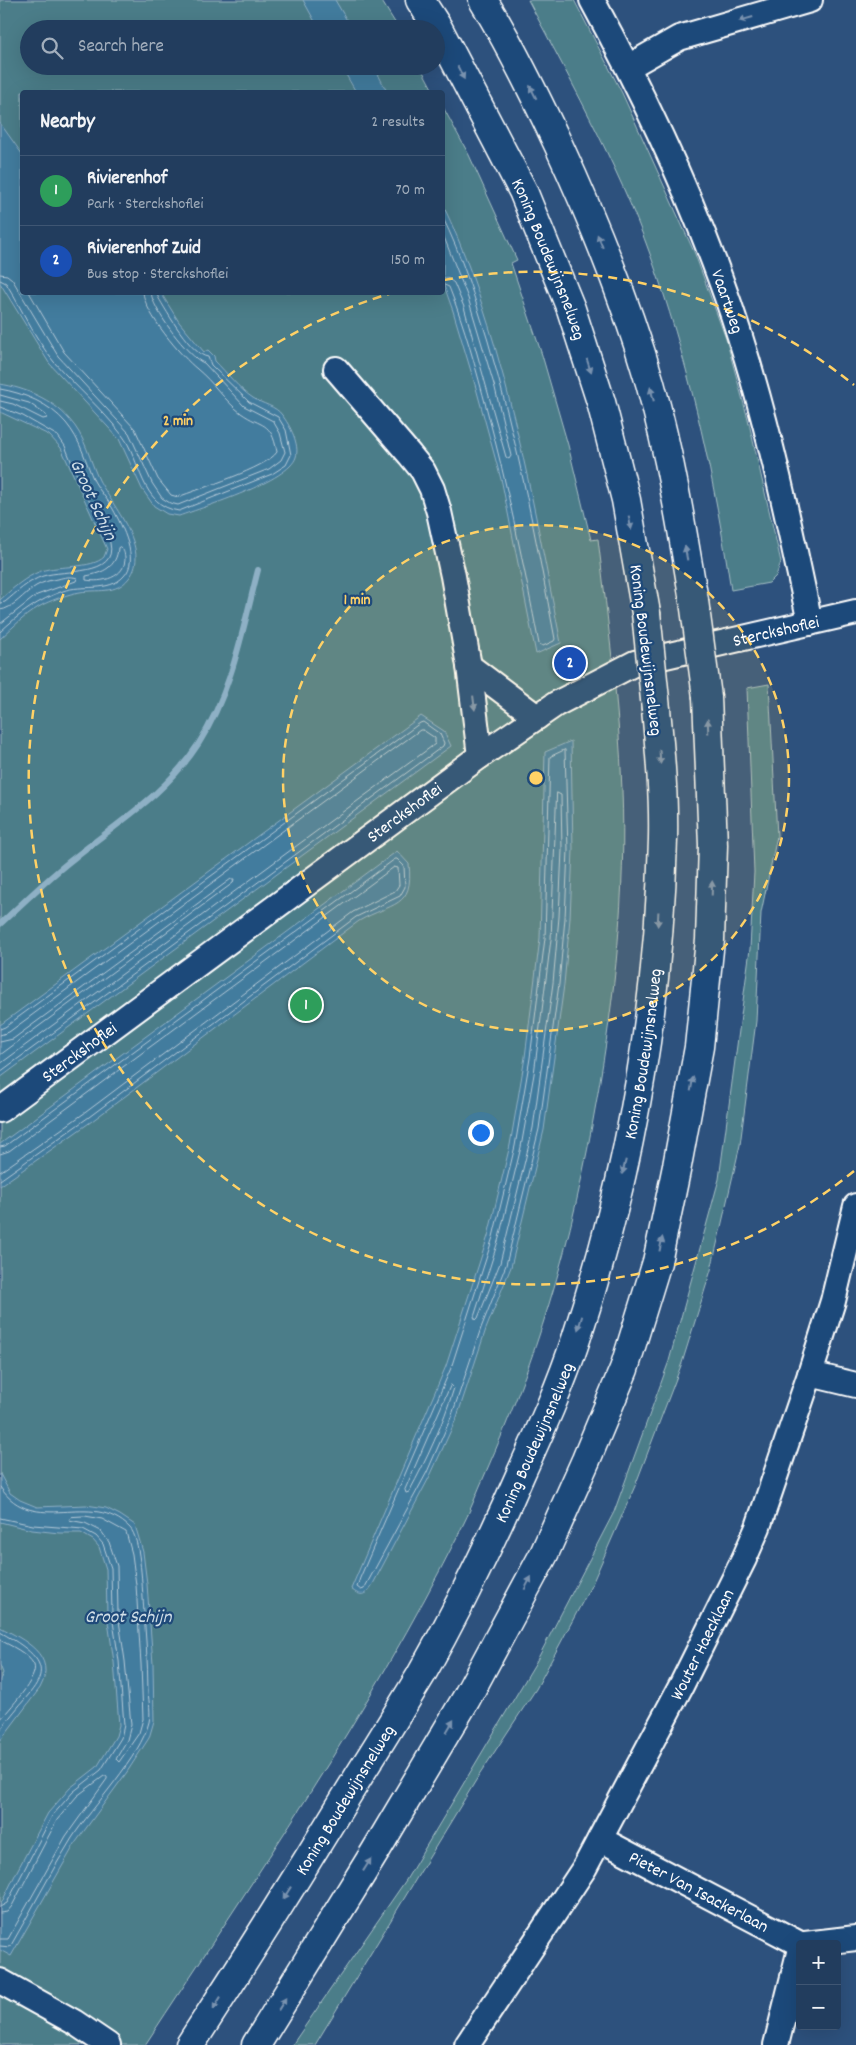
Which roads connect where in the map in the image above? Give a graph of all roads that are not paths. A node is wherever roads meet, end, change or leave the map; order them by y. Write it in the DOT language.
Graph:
graph roads {
  1 [pos="420,0"];
  2 [pos="483,0"];
  3 [pos="592,0"];
  4 [pos="810,0"];
  5 [pos="433,20"];
  6 [pos="445,41"];
  7 [pos="628,66"];
  8 [pos="336,369"];
  9 [pos="856,612"];
  10 [pos="810,623"];
  11 [pos="469,666"];
  12 [pos="537,717"];
  13 [pos="480,756"];
  14 [pos="0,1110"];
  15 [pos="856,1206"];
  16 [pos="810,1374"];
  17 [pos="856,1385"];
  18 [pos="600,1839"];
  19 [pos="856,1938"];
  20 [pos="839,1940"];
  21 [pos="796,1942"];
  22 [pos="796,1965"];
  23 [pos="9,1986"];
  24 [pos="194,2040"];
  25 [pos="108,2045"];
  26 [pos="256,2045"];
  27 [pos="467,2045"];
  28 [pos="776,2045"];
  1 -- 5 [label="highway, Koning Boudewijnsnelweg, one-way, bridge"];
  26 -- 2 [label="highway, one-way, bridge"];
  3 -- 7 [label="street, Vaartweg"];
  4 -- 7 [label="street, one-way"];
  6 -- 24 [label="highway, Koning Boudewijnsnelweg, one-way, bridge"];
  7 -- 10 [label="street, Vaartweg"];
  8 -- 11 [label="street"];
  9 -- 10 [label="street, Sterckshoflei"];
  10 -- 12 [label="street, Sterckshoflei"];
  11 -- 12 [label="street"];
  11 -- 13 [label="street, one-way"];
  12 -- 13 [label="street, Sterckshoflei"];
  13 -- 14 [label="street, Sterckshoflei"];
  15 -- 16 [label="street, Wouter Haecklaan"];
  16 -- 17 [label="street"];
  16 -- 18 [label="street, Wouter Haecklaan"];
  18 -- 21 [label="street, Pieter Van Isackerlaan"];
  18 -- 27 [label="street, Wouter Haecklaan"];
  19 -- 20 [label="street"];
  22 -- 28 [label="street"];
  23 -- 25 [label="street"];
}
